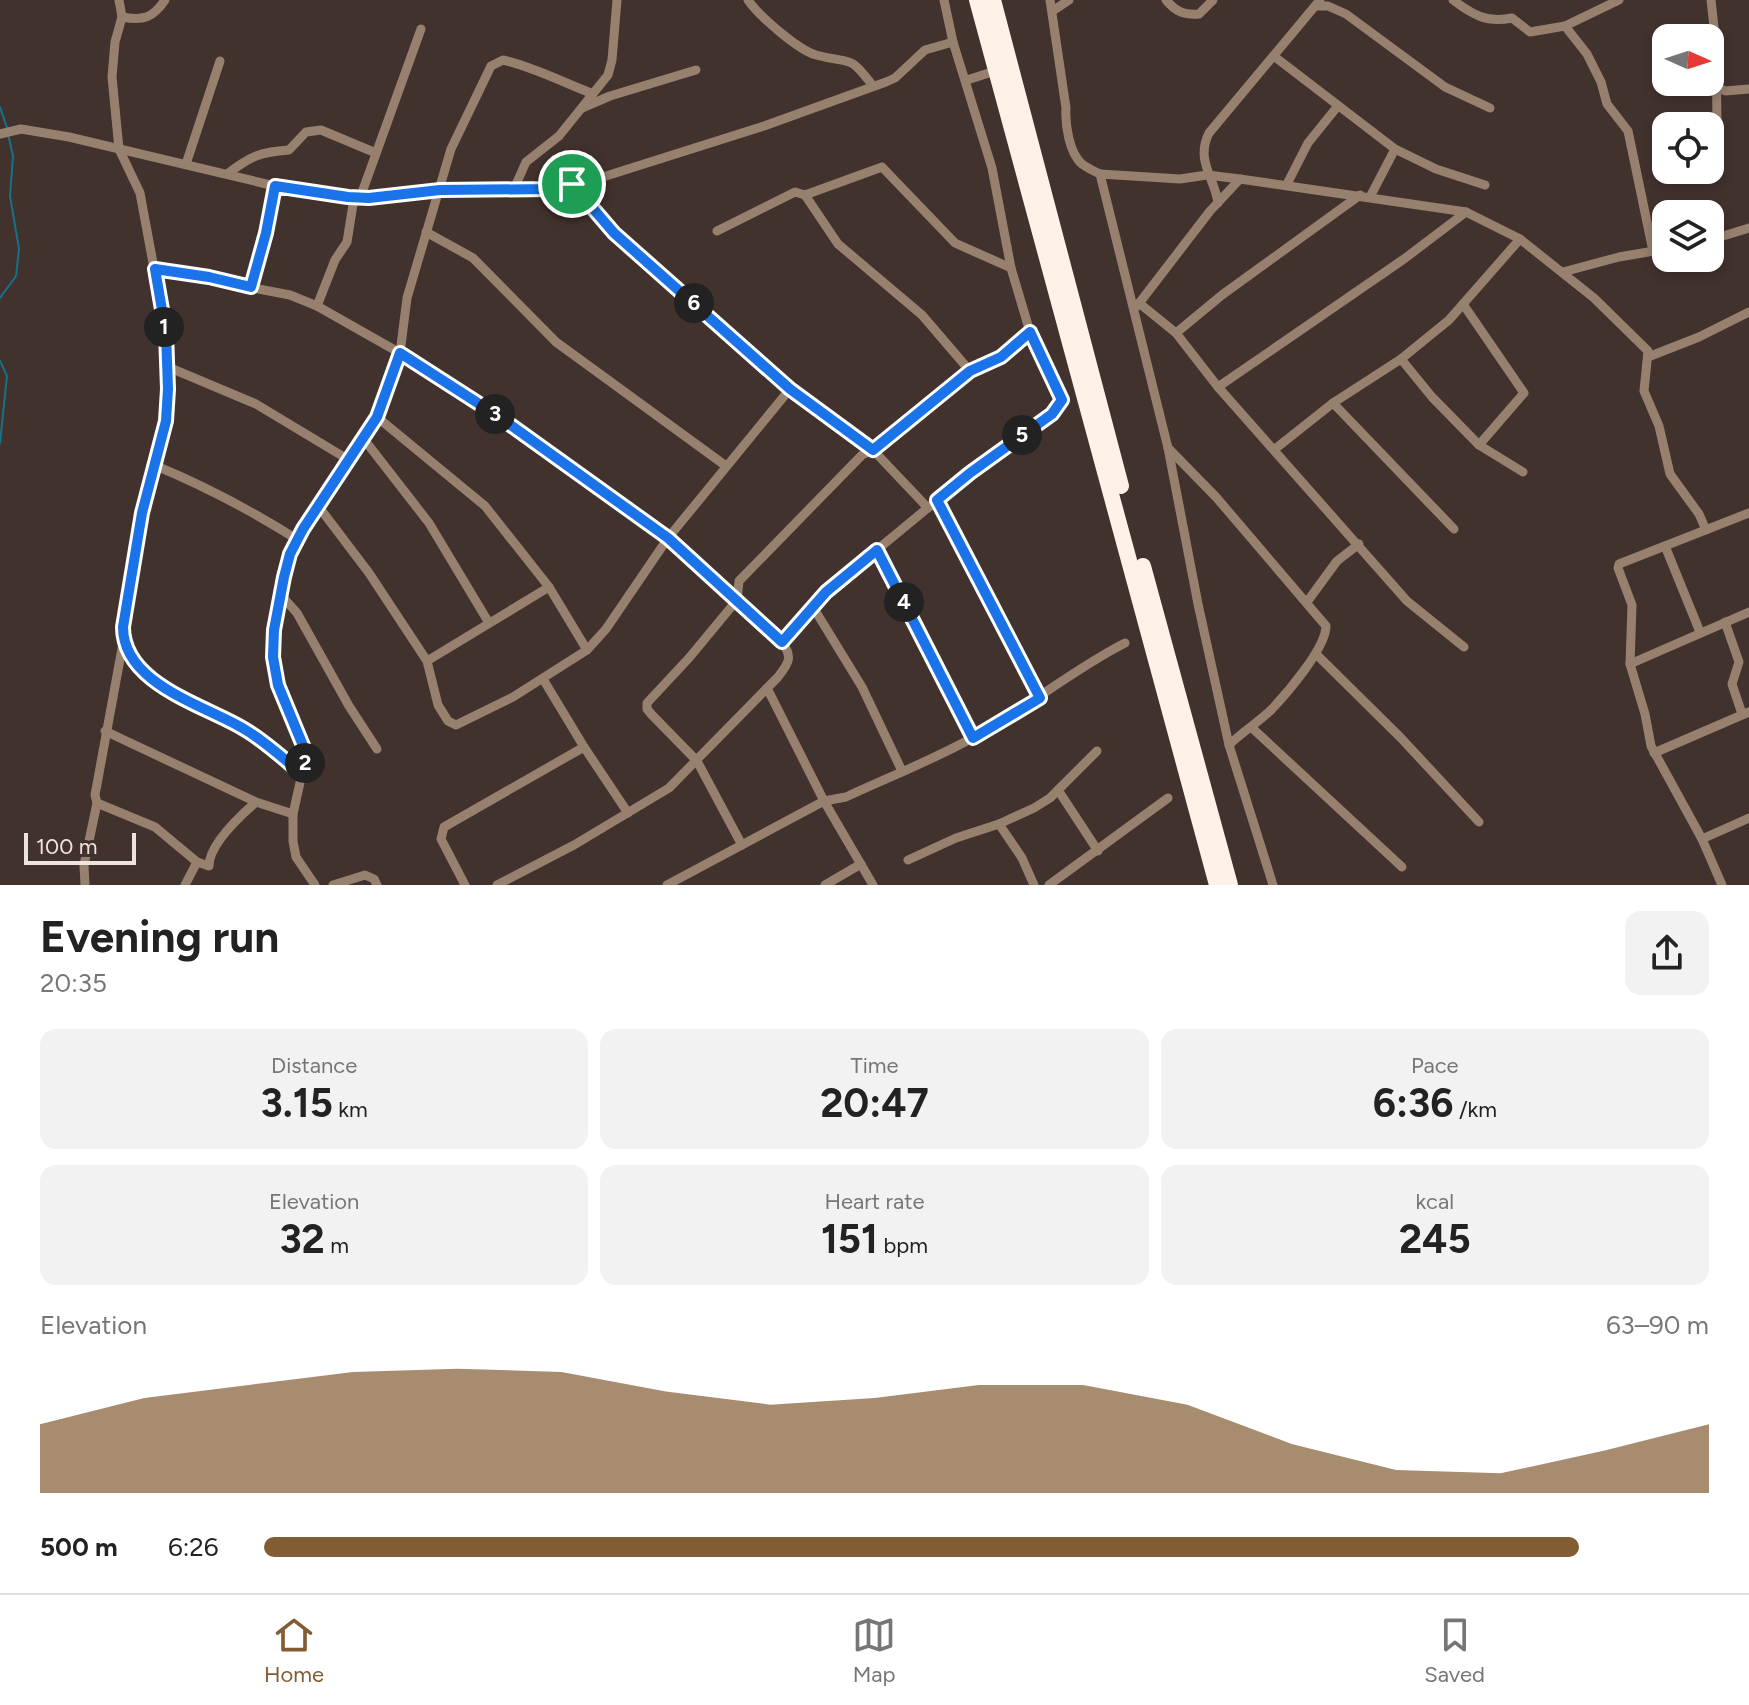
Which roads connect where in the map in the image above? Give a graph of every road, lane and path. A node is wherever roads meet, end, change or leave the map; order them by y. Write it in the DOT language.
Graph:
graph roads {
  1 [pos="119,0"];
  2 [pos="165,0"];
  3 [pos="617,0"];
  4 [pos="748,0"];
  5 [pos="944,0"];
  6 [pos="977,0"];
  7 [pos="993,0"];
  8 [pos="1069,0"];
  9 [pos="1166,0"];
  10 [pos="1213,0"];
  11 [pos="1453,0"];
  12 [pos="1619,0"];
  13 [pos="1711,0"];
  14 [pos="1318,3"];
  15 [pos="1052,5"];
  16 [pos="122,17"];
  17 [pos="1714,24"];
  18 [pos="1565,26"];
  19 [pos="421,29"];
  20 [pos="953,42"];
  21 [pos="1275,57"];
  22 [pos="220,61"];
  23 [pos="696,70"];
  24 [pos="995,71"];
  25 [pos="967,80"];
  26 [pos="873,86"];
  27 [pos="1749,89"];
  28 [pos="1724,90"];
  29 [pos="591,93"];
  30 [pos="1337,107"];
  31 [pos="582,108"];
  32 [pos="1490,108"];
  33 [pos="0,134"];
  34 [pos="119,149"];
  35 [pos="1395,149"];
  36 [pos="376,153"];
  37 [pos="186,164"];
  38 [pos="227,174"];
  39 [pos="1100,174"];
  40 [pos="1207,175"];
  41 [pos="1240,179"];
  42 [pos="572,184"];
  43 [pos="1287,184"];
  44 [pos="1485,185"];
  45 [pos="275,186"];
  46 [pos="440,190"];
  47 [pos="513,191"];
  48 [pos="805,195"];
  49 [pos="1365,196"];
  50 [pos="357,198"];
  51 [pos="1218,203"];
  52 [pos="1466,212"];
  53 [pos="1749,228"];
  54 [pos="717,231"];
  55 [pos="426,232"];
  56 [pos="1724,236"];
  57 [pos="1520,239"];
  58 [pos="1652,246"];
  59 [pos="1652,251"];
  60 [pos="1011,268"];
  61 [pos="155,269"];
  62 [pos="1563,272"];
  63 [pos="251,287"];
  64 [pos="1463,304"];
  65 [pos="317,306"];
  66 [pos="1137,306"];
  67 [pos="1749,312"];
  68 [pos="1030,332"];
  69 [pos="1176,333"];
  70 [pos="400,353"];
  71 [pos="1648,357"];
  72 [pos="1401,359"];
  73 [pos="168,367"];
  74 [pos="970,371"];
  75 [pos="1218,387"];
  76 [pos="790,389"];
  77 [pos="1333,403"];
  78 [pos="377,417"];
  79 [pos="363,438"];
  80 [pos="1479,445"];
  81 [pos="1168,448"];
  82 [pos="1275,449"];
  83 [pos="873,450"];
  84 [pos="349,460"];
  85 [pos="154,465"];
  86 [pos="726,466"];
  87 [pos="1523,472"];
  88 [pos="937,500"];
  89 [pos="319,507"];
  90 [pos="928,508"];
  91 [pos="1749,513"];
  92 [pos="1454,529"];
  93 [pos="1706,530"];
  94 [pos="668,538"];
  95 [pos="298,540"];
  96 [pos="1359,544"];
  97 [pos="1665,546"];
  98 [pos="877,550"];
  99 [pos="549,587"];
  100 [pos="280,594"];
  101 [pos="737,600"];
  102 [pos="1307,602"];
  103 [pos="813,607"];
  104 [pos="1749,612"];
  105 [pos="1725,622"];
  106 [pos="489,623"];
  107 [pos="1700,632"];
  108 [pos="782,642"];
  109 [pos="123,643"];
  110 [pos="1125,643"];
  111 [pos="1464,647"];
  112 [pos="587,650"];
  113 [pos="1316,654"];
  114 [pos="427,661"];
  115 [pos="1630,664"];
  116 [pos="543,679"];
  117 [pos="767,688"];
  118 [pos="1040,698"];
  119 [pos="1746,713"];
  120 [pos="1251,727"];
  121 [pos="105,731"];
  122 [pos="973,738"];
  123 [pos="1229,745"];
  124 [pos="584,747"];
  125 [pos="377,749"];
  126 [pos="1097,751"];
  127 [pos="1654,753"];
  128 [pos="697,761"];
  129 [pos="902,771"];
  130 [pos="303,775"];
  131 [pos="1058,790"];
  132 [pos="1168,798"];
  133 [pos="824,801"];
  134 [pos="256,802"];
  135 [pos="97,803"];
  136 [pos="628,813"];
  137 [pos="293,814"];
  138 [pos="1749,818"];
  139 [pos="1479,822"];
  140 [pos="999,824"];
  141 [pos="1702,839"];
  142 [pos="742,845"];
  143 [pos="1098,851"];
  144 [pos="908,860"];
  145 [pos="197,862"];
  146 [pos="861,864"];
  147 [pos="1402,867"];
  148 [pos="670,884"];
  149 [pos="1053,884"];
  150 [pos="1719,884"];
  151 [pos="85,885"];
  152 [pos="185,885"];
  153 [pos="315,885"];
  154 [pos="333,885"];
  155 [pos="377,885"];
  156 [pos="465,885"];
  157 [pos="497,885"];
  158 [pos="825,885"];
  159 [pos="873,885"];
  160 [pos="1034,885"];
  161 [pos="1217,885"];
  162 [pos="1230,885"];
  163 [pos="1273,885"];
  1 -- 16 [label="street"];
  2 -- 16 [label="street"];
  3 -- 29 [label="street"];
  4 -- 26 [label="street"];
  5 -- 20 [label="street"];
  6 -- 24 [label="highway"];
  7 -- 162 [label="highway"];
  8 -- 15 [label="street"];
  9 -- 10 [label="street"];
  11 -- 18 [label="street"];
  12 -- 18 [label="street"];
  13 -- 17 [label="street"];
  14 -- 21 [label="street"];
  14 -- 32 [label="street"];
  15 -- 39 [label="street"];
  16 -- 34 [label="street"];
  18 -- 58 [label="street"];
  19 -- 36 [label="street"];
  20 -- 25 [label="street"];
  20 -- 26 [label="street"];
  21 -- 30 [label="street"];
  21 -- 40 [label="street"];
  22 -- 37 [label="street"];
  23 -- 31 [label="street"];
  24 -- 25 [label="street"];
  24 -- 161 [label="highway"];
  25 -- 60 [label="street"];
  26 -- 42 [label="street"];
  27 -- 28 [label="street"];
  29 -- 31 [label="street"];
  29 -- 46 [label="street"];
  30 -- 35 [label="street"];
  30 -- 43 [label="street"];
  31 -- 47 [label="street"];
  33 -- 34 [label="street"];
  34 -- 37 [label="street"];
  34 -- 61 [label="street"];
  35 -- 44 [label="street"];
  35 -- 49 [label="street"];
  36 -- 38 [label="street"];
  36 -- 50 [label="street"];
  37 -- 38 [label="street"];
  38 -- 45 [label="street"];
  39 -- 40 [label="street"];
  39 -- 66 [label="street"];
  40 -- 41 [label="street"];
  40 -- 51 [label="street"];
  41 -- 43 [label="street"];
  41 -- 51 [label="street"];
  42 -- 47 [label="street"];
  42 -- 76 [label="street"];
  43 -- 49 [label="street"];
  45 -- 50 [label="street"];
  45 -- 63 [label="street"];
  46 -- 47 [label="street"];
  46 -- 50 [label="street"];
  46 -- 55 [label="street"];
  48 -- 54 [label="street"];
  48 -- 60 [label="street"];
  48 -- 74 [label="street"];
  49 -- 52 [label="street"];
  49 -- 69 [label="street"];
  50 -- 65 [label="street"];
  51 -- 66 [label="street"];
  52 -- 57 [label="street"];
  52 -- 75 [label="street"];
  53 -- 56 [label="street"];
  55 -- 70 [label="street"];
  55 -- 86 [label="street"];
  57 -- 62 [label="street"];
  57 -- 64 [label="street"];
  59 -- 62 [label="street"];
  60 -- 68 [label="street"];
  61 -- 63 [label="street"];
  61 -- 73 [label="street"];
  62 -- 71 [label="street"];
  63 -- 65 [label="street"];
  64 -- 72 [label="street"];
  64 -- 80 [label="street"];
  65 -- 70 [label="street"];
  66 -- 69 [label="street"];
  66 -- 81 [label="street"];
  67 -- 71 [label="street"];
  68 -- 74 [label="street"];
  68 -- 88 [label="street"];
  69 -- 75 [label="street"];
  70 -- 78 [label="street"];
  70 -- 94 [label="street"];
  71 -- 93 [label="street"];
  72 -- 77 [label="street"];
  72 -- 80 [label="street"];
  73 -- 84 [label="street"];
  73 -- 85 [label="street"];
  74 -- 83 [label="street"];
  75 -- 82 [label="street"];
  76 -- 83 [label="street"];
  76 -- 86 [label="street"];
  77 -- 82 [label="street"];
  77 -- 92 [label="street"];
  78 -- 79 [label="street"];
  78 -- 99 [label="street"];
  79 -- 84 [label="street"];
  79 -- 106 [label="street"];
  80 -- 87 [label="street"];
  81 -- 102 [label="street"];
  81 -- 123 [label="street"];
  82 -- 96 [label="street"];
  83 -- 90 [label="street"];
  83 -- 101 [label="street"];
  84 -- 89 [label="street"];
  85 -- 95 [label="street"];
  85 -- 109 [label="street"];
  86 -- 94 [label="street"];
  88 -- 90 [label="street"];
  88 -- 118 [label="street"];
  89 -- 95 [label="street"];
  89 -- 114 [label="street"];
  90 -- 98 [label="street"];
  91 -- 93 [label="street"];
  93 -- 97 [label="street"];
  94 -- 101 [label="street"];
  94 -- 112 [label="street"];
  95 -- 100 [label="street"];
  96 -- 102 [label="street"];
  96 -- 111 [label="street"];
  97 -- 107 [label="street"];
  97 -- 115 [label="street"];
  98 -- 103 [label="street"];
  98 -- 122 [label="street"];
  99 -- 106 [label="street"];
  99 -- 112 [label="street"];
  100 -- 125 [label="street"];
  100 -- 130 [label="street"];
  101 -- 108 [label="street"];
  101 -- 128 [label="street"];
  102 -- 113 [label="street"];
  103 -- 108 [label="street"];
  103 -- 129 [label="street"];
  104 -- 105 [label="street"];
  105 -- 107 [label="street"];
  105 -- 119 [label="street"];
  106 -- 114 [label="street"];
  107 -- 115 [label="street"];
  108 -- 117 [label="street"];
  109 -- 121 [label="street"];
  109 -- 130 [label="street"];
  110 -- 118 [label="street"];
  112 -- 116 [label="street"];
  113 -- 120 [label="street"];
  113 -- 139 [label="street"];
  114 -- 116 [label="street"];
  115 -- 127 [label="street"];
  116 -- 124 [label="street"];
  117 -- 128 [label="street"];
  117 -- 133 [label="street"];
  118 -- 122 [label="street"];
  119 -- 127 [label="street"];
  120 -- 123 [label="street"];
  120 -- 147 [label="street"];
  121 -- 134 [label="street"];
  121 -- 135 [label="street"];
  122 -- 129 [label="street"];
  123 -- 163 [label="street"];
  124 -- 136 [label="street"];
  124 -- 156 [label="street"];
  126 -- 131 [label="street"];
  127 -- 141 [label="street"];
  128 -- 136 [label="street"];
  128 -- 142 [label="street"];
  129 -- 133 [label="street"];
  130 -- 137 [label="street"];
  131 -- 140 [label="street"];
  131 -- 143 [label="street"];
  132 -- 143 [label="street"];
  133 -- 142 [label="street"];
  133 -- 146 [label="street"];
  134 -- 137 [label="street"];
  134 -- 145 [label="street"];
  135 -- 145 [label="street"];
  135 -- 151 [label="street"];
  136 -- 157 [label="street"];
  137 -- 153 [label="street"];
  138 -- 141 [label="street"];
  140 -- 144 [label="street"];
  140 -- 160 [label="street"];
  141 -- 150 [label="street"];
  142 -- 148 [label="street"];
  143 -- 149 [label="street"];
  145 -- 152 [label="street"];
  146 -- 158 [label="street"];
  146 -- 159 [label="street"];
  154 -- 155 [label="street"];
}
